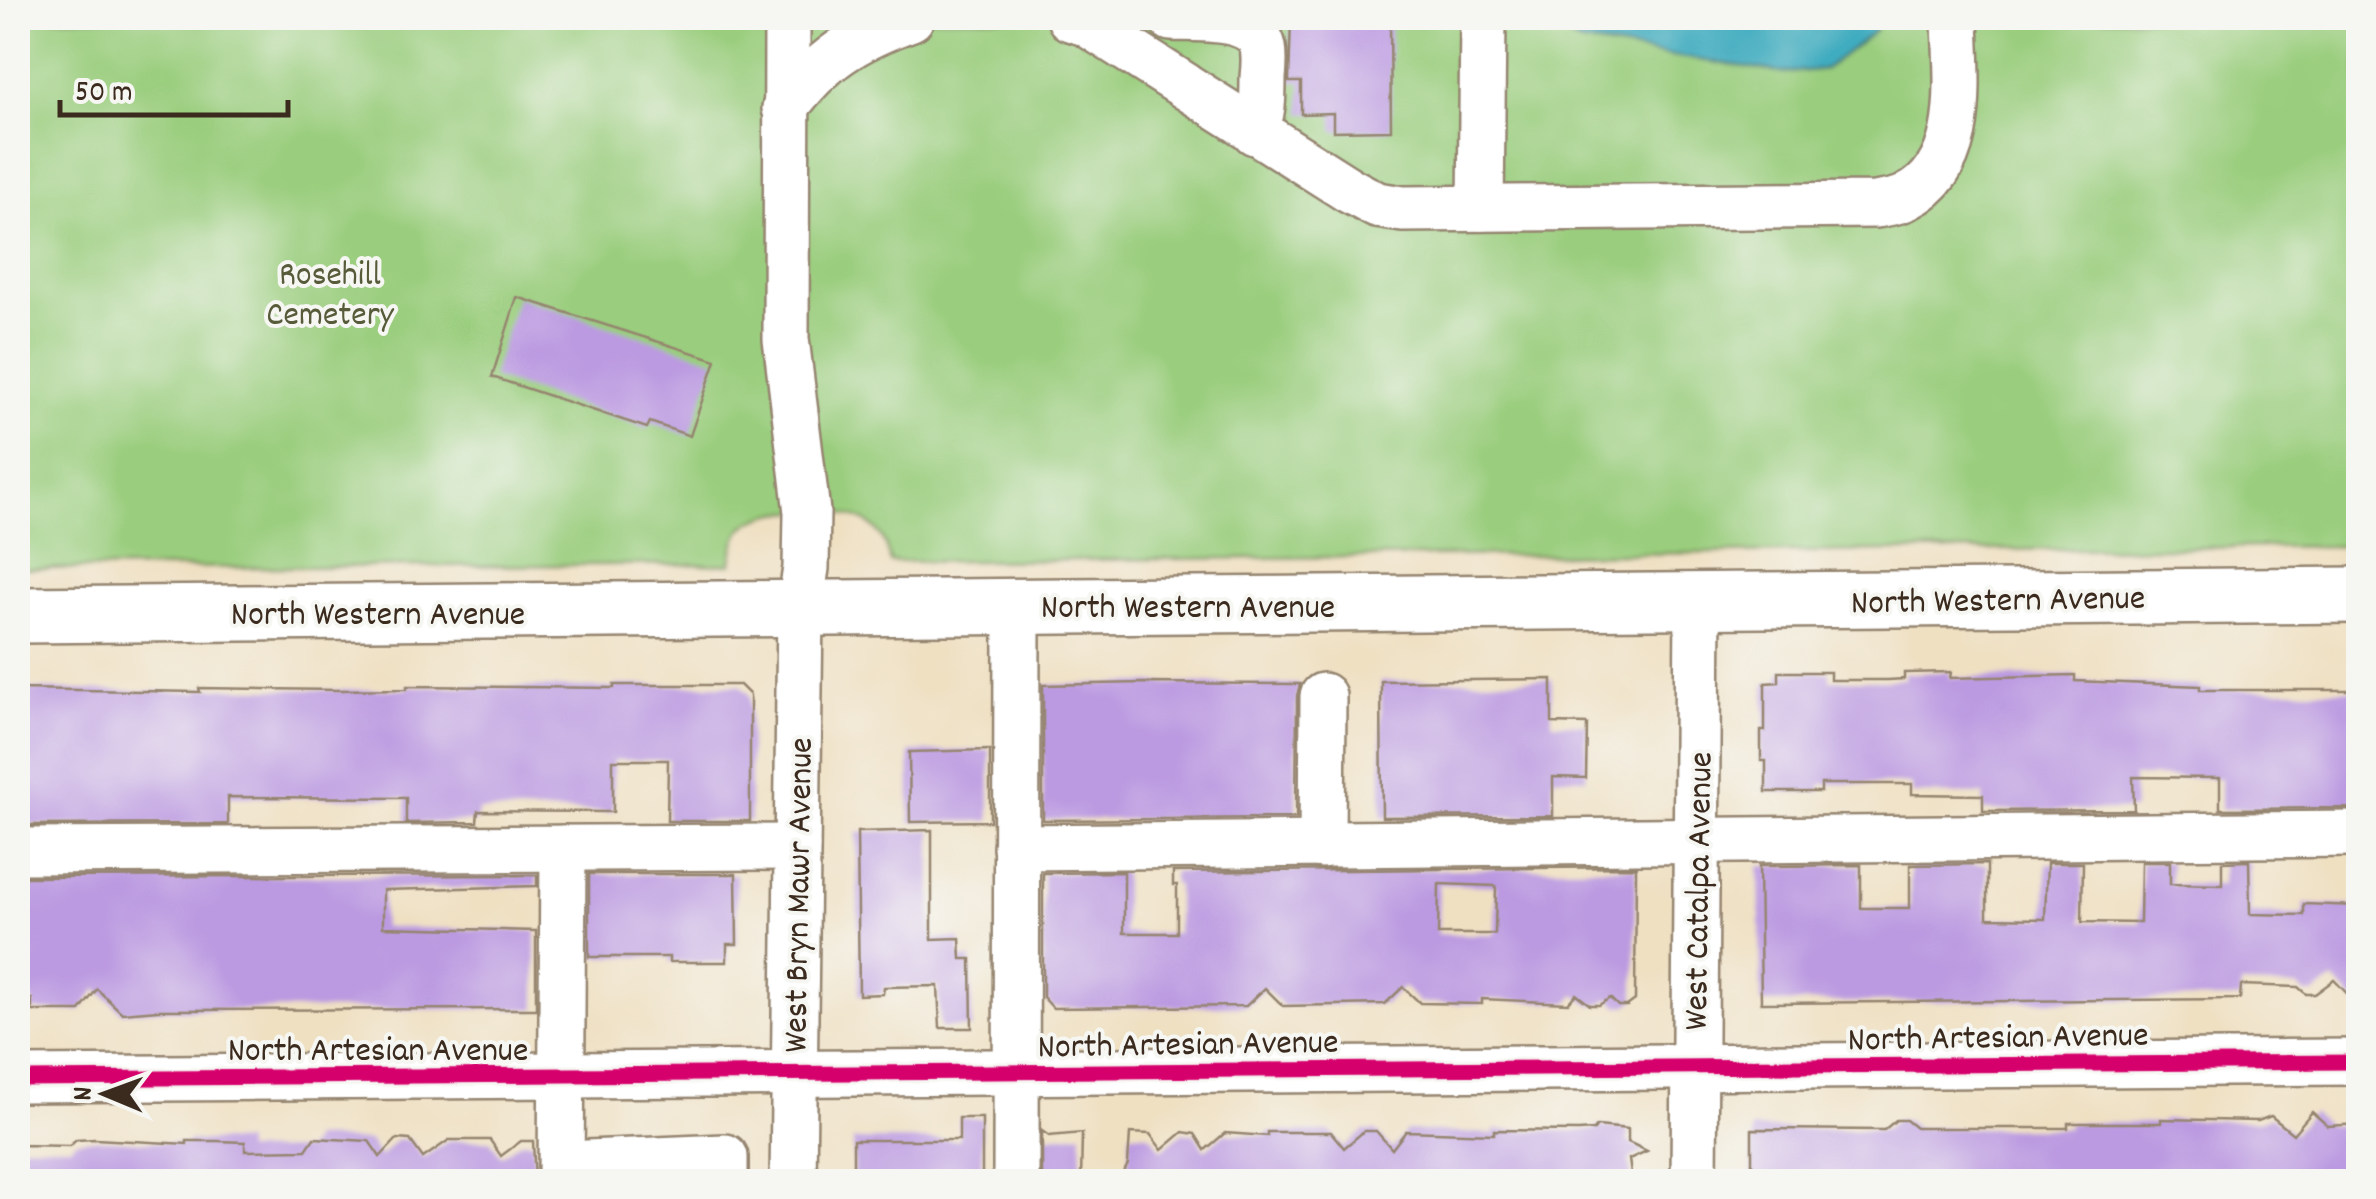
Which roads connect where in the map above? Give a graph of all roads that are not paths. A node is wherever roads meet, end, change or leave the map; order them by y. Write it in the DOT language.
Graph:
graph roads {
  1 [pos="787,18"];
  2 [pos="911,18"];
  3 [pos="1171,18"];
  4 [pos="1483,18"];
  5 [pos="1955,18"];
  6 [pos="1092,19"];
  7 [pos="785,108"];
  8 [pos="1255,132"];
  9 [pos="1481,208"];
  10 [pos="2358,595"];
  11 [pos="1698,600"];
  12 [pos="1017,606"];
  13 [pos="800,608"];
  14 [pos="18,615"];
  15 [pos="1322,696"];
  16 [pos="2358,834"];
  17 [pos="1697,842"];
  18 [pos="1322,845"];
  19 [pos="797,846"];
  20 [pos="1016,847"];
  21 [pos="563,848"];
  22 [pos="18,850"];
  23 [pos="2358,1062"];
  24 [pos="1694,1068"];
  25 [pos="1016,1074"];
  26 [pos="794,1076"];
  27 [pos="561,1077"];
  28 [pos="18,1079"];
  29 [pos="574,1172"];
  30 [pos="725,1179"];
  31 [pos="793,1179"];
  32 [pos="1016,1182"];
  33 [pos="1694,1182"];
  1 -- 7 [label="street, West Bryn Mawr Avenue"];
  2 -- 7 [label="street"];
  3 -- 8 [label="street"];
  4 -- 9 [label="street"];
  5 -- 9 [label="street"];
  6 -- 8 [label="street"];
  7 -- 13 [label="street, West Bryn Mawr Avenue"];
  8 -- 9 [label="street"];
  10 -- 11 [label="main road, North Western Avenue"];
  11 -- 12 [label="main road, North Western Avenue"];
  11 -- 17 [label="street, West Catalpa Avenue"];
  12 -- 13 [label="main road, North Western Avenue"];
  12 -- 20 [label="street"];
  13 -- 14 [label="main road, North Western Avenue"];
  13 -- 19 [label="street, West Bryn Mawr Avenue"];
  15 -- 18 [label="street"];
  16 -- 17 [label="street"];
  17 -- 18 [label="street"];
  17 -- 24 [label="street, West Catalpa Avenue"];
  18 -- 20 [label="street"];
  19 -- 21 [label="street"];
  19 -- 26 [label="street, West Bryn Mawr Avenue"];
  20 -- 25 [label="street"];
  21 -- 22 [label="street"];
  21 -- 27 [label="street"];
  23 -- 24 [label="street, North Artesian Avenue"];
  24 -- 25 [label="street, North Artesian Avenue"];
  24 -- 33 [label="street, West Catalpa Avenue"];
  25 -- 26 [label="street, North Artesian Avenue"];
  25 -- 32 [label="street"];
  26 -- 27 [label="street, North Artesian Avenue"];
  26 -- 31 [label="street, West Bryn Mawr Avenue"];
  27 -- 28 [label="street, North Artesian Avenue"];
  27 -- 29 [label="street"];
  29 -- 30 [label="street"];
  30 -- 31 [label="street"];
}
